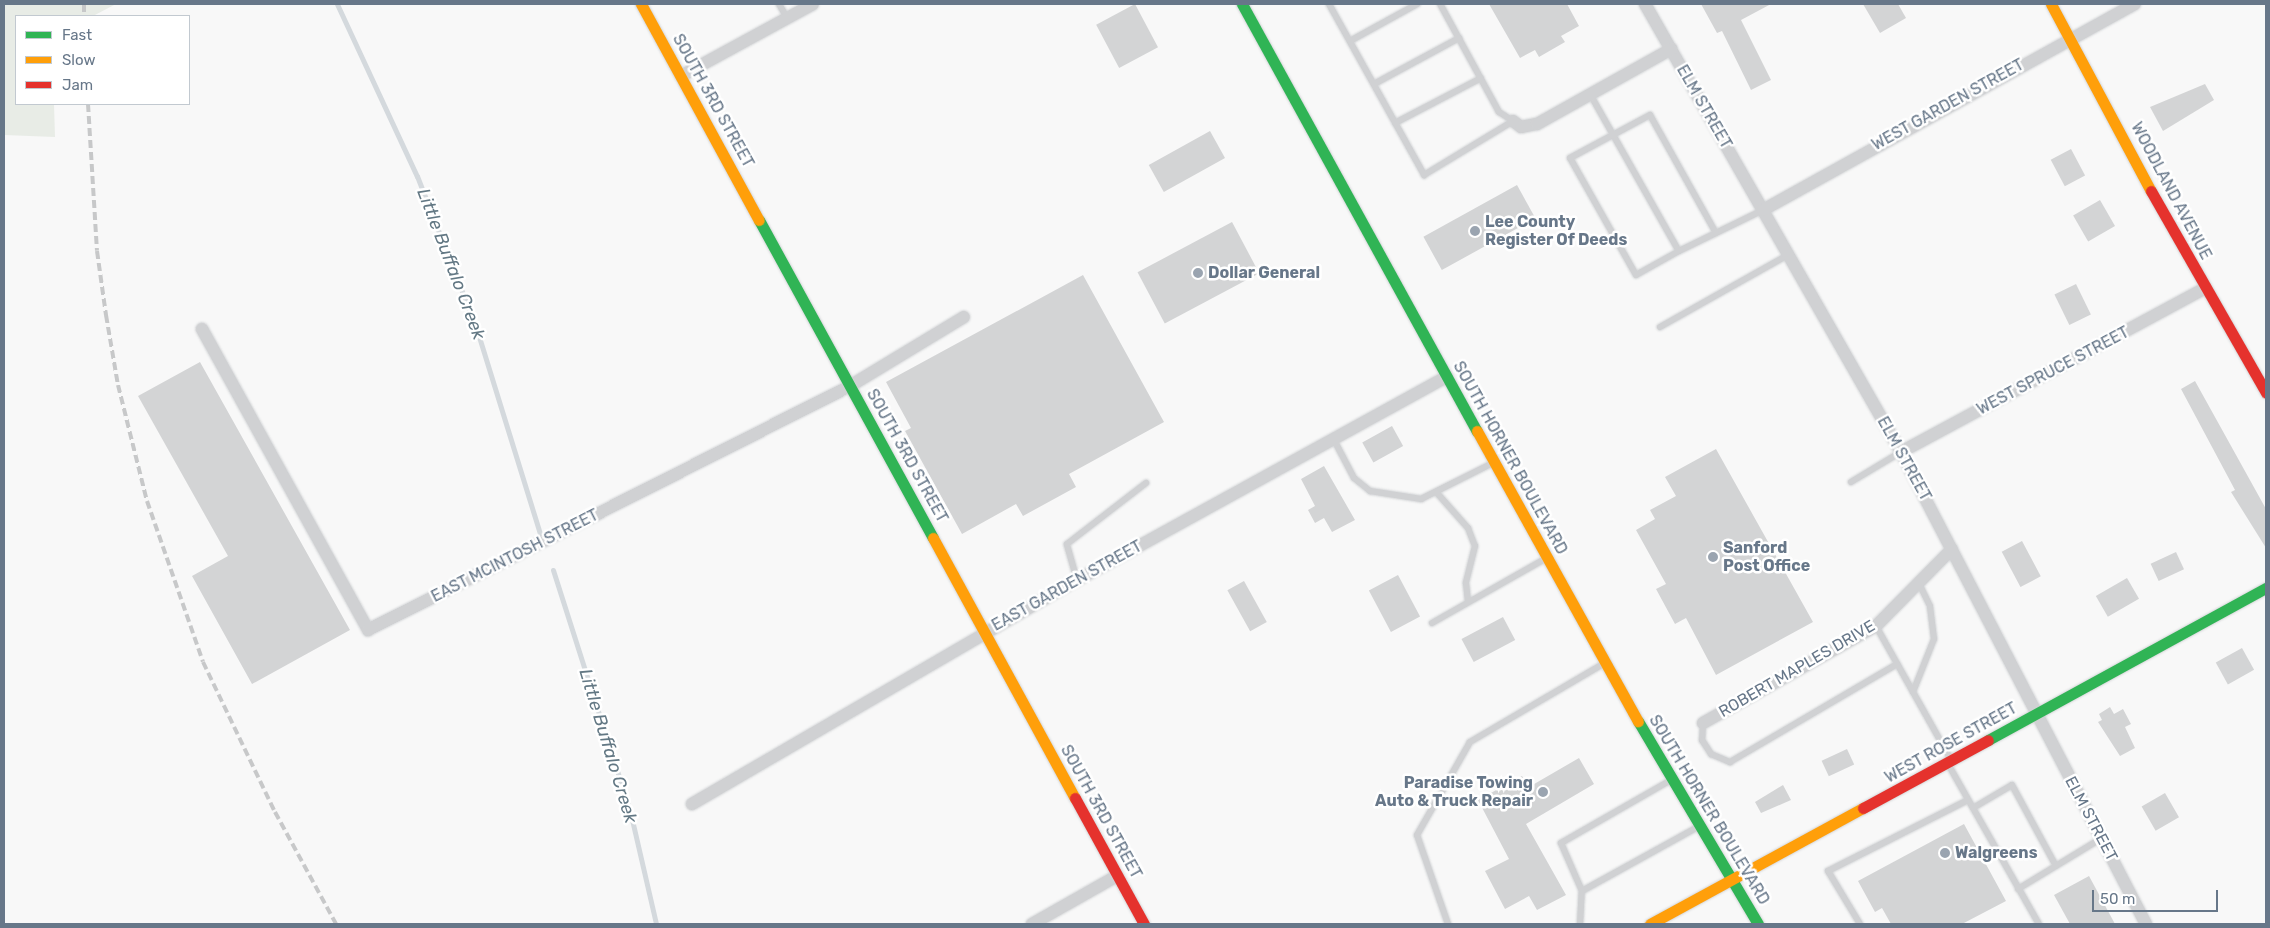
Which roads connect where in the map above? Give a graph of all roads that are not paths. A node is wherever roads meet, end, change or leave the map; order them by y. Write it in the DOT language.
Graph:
graph roads {
  1 [pos="641,4"];
  2 [pos="779,4"];
  3 [pos="812,4"];
  4 [pos="1242,4"];
  5 [pos="1330,4"];
  6 [pos="1417,4"];
  7 [pos="1440,4"];
  8 [pos="1645,4"];
  9 [pos="2050,4"];
  10 [pos="2135,4"];
  11 [pos="787,18"];
  12 [pos="1459,38"];
  13 [pos="2069,38"];
  14 [pos="1350,41"];
  15 [pos="1671,49"];
  16 [pos="680,76"];
  17 [pos="1481,78"];
  18 [pos="1374,84"];
  19 [pos="1590,94"];
  20 [pos="1513,121"];
  21 [pos="1395,122"];
  22 [pos="1614,135"];
  23 [pos="1763,210"];
  24 [pos="1716,233"];
  25 [pos="1679,251"];
  26 [pos="1788,255"];
  27 [pos="2204,289"];
  28 [pos="964,317"];
  29 [pos="1660,327"];
  30 [pos="202,329"];
  31 [pos="1447,377"];
  32 [pos="850,386"];
  33 [pos="2266,393"];
  34 [pos="1333,438"];
  35 [pos="1901,452"];
  36 [pos="1494,463"];
  37 [pos="1851,482"];
  38 [pos="1146,483"];
  39 [pos="1437,493"];
  40 [pos="1952,549"];
  41 [pos="1547,559"];
  42 [pos="1077,580"];
  43 [pos="1919,584"];
  44 [pos="2266,588"];
  45 [pos="1468,602"];
  46 [pos="1432,623"];
  47 [pos="1876,626"];
  48 [pos="984,633"];
  49 [pos="1604,664"];
  50 [pos="1897,664"];
  51 [pos="1913,692"];
  52 [pos="2038,714"];
  53 [pos="1703,723"];
  54 [pos="1950,762"];
  55 [pos="1672,779"];
  56 [pos="1968,800"];
  57 [pos="692,804"];
  58 [pos="1973,808"];
  59 [pos="1700,827"];
  60 [pos="2102,838"];
  61 [pos="2056,866"];
  62 [pos="1117,876"];
  63 [pos="1732,880"];
  64 [pos="2018,889"];
  65 [pos="1582,891"];
  66 [pos="2036,923"];
  67 [pos="1032,924"];
  68 [pos="1144,924"];
  69 [pos="1448,924"];
  70 [pos="1580,924"];
  71 [pos="1650,924"];
  72 [pos="1758,924"];
  73 [pos="1860,924"];
  74 [pos="2146,924"];
  1 -- 16 [label="street, SOUTH 3RD STREET"];
  2 -- 11 [label="lane"];
  3 -- 11 [label="street"];
  4 -- 31 [label="street, SOUTH HORNER BOULEVARD"];
  5 -- 14 [label="lane"];
  6 -- 14 [label="lane"];
  7 -- 12 [label="lane"];
  8 -- 15 [label="street, ELM STREET"];
  9 -- 13 [label="street, WOODLAND AVENUE"];
  10 -- 13 [label="street, WEST GARDEN STREET"];
  11 -- 16 [label="street"];
  12 -- 17 [label="lane"];
  12 -- 18 [label="lane"];
  13 -- 23 [label="street, WEST GARDEN STREET"];
  13 -- 27 [label="street, WOODLAND AVENUE"];
  14 -- 18 [label="lane"];
  15 -- 19 [label="street"];
  15 -- 23 [label="street, ELM STREET"];
  16 -- 32 [label="street, SOUTH 3RD STREET"];
  17 -- 20 [label="lane"];
  17 -- 21 [label="lane"];
  18 -- 21 [label="lane"];
  19 -- 20 [label="street"];
  19 -- 22 [label="lane"];
  20 -- 21 [label="lane"];
  22 -- 24 [label="lane"];
  22 -- 25 [label="lane"];
  22 -- 25 [label="lane"];
  23 -- 24 [label="lane"];
  23 -- 26 [label="street, ELM STREET"];
  24 -- 25 [label="lane"];
  26 -- 29 [label="lane"];
  26 -- 35 [label="street, ELM STREET"];
  27 -- 33 [label="street, WOODLAND AVENUE"];
  27 -- 35 [label="street, WEST SPRUCE STREET"];
  28 -- 32 [label="street, EAST MCINTOSH STREET"];
  30 -- 32 [label="street, EAST MCINTOSH STREET"];
  31 -- 34 [label="street, EAST GARDEN STREET"];
  31 -- 36 [label="street, SOUTH HORNER BOULEVARD"];
  32 -- 48 [label="street, SOUTH 3RD STREET"];
  34 -- 39 [label="lane"];
  34 -- 42 [label="street, EAST GARDEN STREET"];
  35 -- 37 [label="lane"];
  35 -- 40 [label="street, ELM STREET"];
  36 -- 39 [label="lane"];
  36 -- 41 [label="street, SOUTH HORNER BOULEVARD"];
  38 -- 42 [label="lane"];
  39 -- 45 [label="lane"];
  40 -- 43 [label="street, ROBERT MAPLES DRIVE"];
  40 -- 52 [label="street, ELM STREET"];
  41 -- 45 [label="lane"];
  41 -- 49 [label="street, SOUTH HORNER BOULEVARD"];
  42 -- 48 [label="street, EAST GARDEN STREET"];
  43 -- 47 [label="street, ROBERT MAPLES DRIVE"];
  43 -- 51 [label="lane"];
  44 -- 52 [label="street, WEST ROSE STREET"];
  45 -- 46 [label="lane"];
  47 -- 50 [label="lane"];
  47 -- 53 [label="street, ROBERT MAPLES DRIVE"];
  48 -- 57 [label="street, EAST GARDEN STREET"];
  48 -- 62 [label="street, SOUTH 3RD STREET"];
  49 -- 55 [label="street, SOUTH HORNER BOULEVARD"];
  49 -- 69 [label="lane"];
  50 -- 51 [label="lane"];
  50 -- 53 [label="lane"];
  51 -- 54 [label="lane"];
  52 -- 54 [label="street, WEST ROSE STREET"];
  52 -- 60 [label="street, ELM STREET"];
  54 -- 56 [label="lane"];
  54 -- 63 [label="street, WEST ROSE STREET"];
  55 -- 59 [label="street, SOUTH HORNER BOULEVARD"];
  55 -- 65 [label="lane"];
  56 -- 58 [label="lane"];
  56 -- 73 [label="lane"];
  58 -- 61 [label="lane"];
  58 -- 64 [label="lane"];
  59 -- 63 [label="street, SOUTH HORNER BOULEVARD"];
  59 -- 65 [label="lane"];
  60 -- 61 [label="lane"];
  60 -- 74 [label="street, ELM STREET"];
  61 -- 64 [label="lane"];
  62 -- 67 [label="street"];
  62 -- 68 [label="street, SOUTH 3RD STREET"];
  63 -- 71 [label="street, WEST ROSE STREET"];
  63 -- 72 [label="street, SOUTH HORNER BOULEVARD"];
  64 -- 66 [label="lane"];
  65 -- 70 [label="lane"];
}
